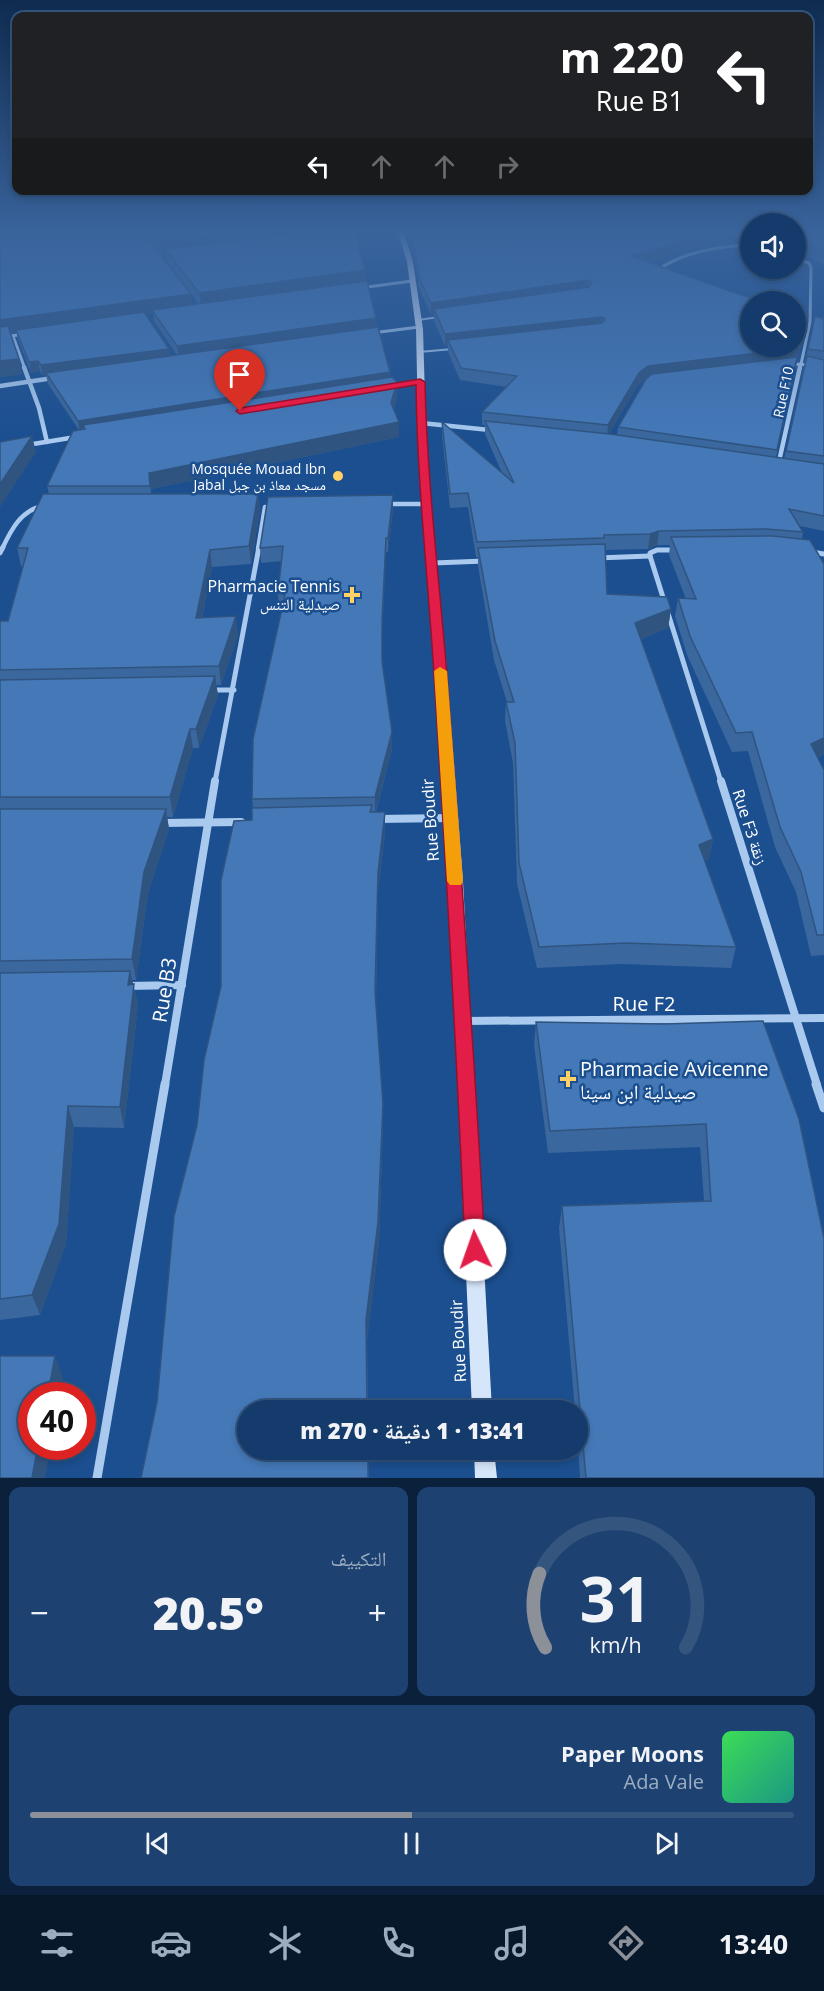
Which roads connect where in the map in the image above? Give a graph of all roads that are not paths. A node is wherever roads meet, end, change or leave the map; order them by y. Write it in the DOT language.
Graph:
graph roads {
  1 [pos="414,298"];
  2 [pos="810,298"];
  3 [pos="441,316"];
  4 [pos="806,321"];
  5 [pos="810,322"];
  6 [pos="418,323"];
  7 [pos="371,333"];
  8 [pos="24,334"];
  9 [pos="13,336"];
  10 [pos="0,338"];
  11 [pos="453,349"];
  12 [pos="419,352"];
  13 [pos="800,364"];
  14 [pos="788,365"];
  15 [pos="824,368"];
  16 [pos="63,376"];
  17 [pos="28,381"];
  18 [pos="420,382"];
  19 [pos="0,386"];
  20 [pos="387,387"];
  21 [pos="421,423"];
  22 [pos="492,430"];
  23 [pos="81,436"];
  24 [pos="47,442"];
  25 [pos="23,446"];
  26 [pos="772,466"];
  27 [pos="778,467"];
  28 [pos="789,469"];
  29 [pos="425,504"];
  30 [pos="379,505"];
  31 [pos="48,506"];
  32 [pos="253,507"];
  33 [pos="265,507"];
  34 [pos="276,507"];
  35 [pos="1,549"];
  36 [pos="680,550"];
  37 [pos="805,551"];
  38 [pos="824,554"];
  39 [pos="650,555"];
  40 [pos="593,558"];
  41 [pos="490,561"];
  42 [pos="433,563"];
  43 [pos="199,690"];
  44 [pos="234,690"];
  45 [pos="451,818"];
  46 [pos="370,820"];
  47 [pos="254,822"];
  48 [pos="150,823"];
  49 [pos="207,823"];
  50 [pos="182,985"];
  51 [pos="114,986"];
  52 [pos="796,1018"];
  53 [pos="824,1018"];
  54 [pos="464,1021"];
  55 [pos="824,1108"];
  56 [pos="483,1400"];
  57 [pos="485,1460"];
  58 [pos="97,1478"];
  59 [pos="486,1478"];
  1 -- 6 [label="street, Rue Boudir"];
  2 -- 5 [label="street, Rue F10"];
  3 -- 6 [label="lane"];
  4 -- 5 [label="street"];
  5 -- 13 [label="street, Rue F10"];
  6 -- 7 [label="street"];
  6 -- 12 [label="street, Rue Boudir"];
  8 -- 9 [label="street"];
  9 -- 10 [label="street"];
  9 -- 17 [label="street"];
  11 -- 12 [label="lane"];
  12 -- 18 [label="street, Rue Boudir"];
  13 -- 14 [label="street"];
  13 -- 15 [label="street"];
  13 -- 27 [label="street, Rue F10"];
  16 -- 17 [label="street"];
  17 -- 19 [label="street"];
  17 -- 24 [label="street"];
  18 -- 20 [label="street"];
  18 -- 21 [label="street, Rue Boudir"];
  21 -- 22 [label="street"];
  21 -- 29 [label="street, Rue Boudir"];
  23 -- 24 [label="street"];
  24 -- 25 [label="street"];
  26 -- 27 [label="street"];
  27 -- 28 [label="street"];
  29 -- 30 [label="street"];
  29 -- 42 [label="street, Rue Boudir"];
  31 -- 35 [label="street"];
  32 -- 33 [label="street"];
  33 -- 34 [label="street"];
  33 -- 44 [label="street, Rue B3"];
  36 -- 39 [label="street"];
  37 -- 38 [label="street"];
  39 -- 40 [label="street"];
  39 -- 52 [label="street, Rue F3 زنقة"];
  41 -- 42 [label="street"];
  42 -- 45 [label="street, Rue Boudir"];
  43 -- 44 [label="street"];
  44 -- 49 [label="street, Rue B3"];
  45 -- 46 [label="street"];
  45 -- 54 [label="street, Rue Boudir"];
  47 -- 49 [label="street"];
  48 -- 49 [label="street"];
  49 -- 50 [label="street, Rue B3"];
  50 -- 51 [label="street"];
  50 -- 58 [label="street, Rue B3"];
  52 -- 53 [label="street, Rue F2"];
  52 -- 54 [label="street, Rue F2"];
  52 -- 55 [label="street, Rue F3 زنقة"];
  54 -- 56 [label="street, Rue Boudir"];
  57 -- 59 [label="street"];
}
